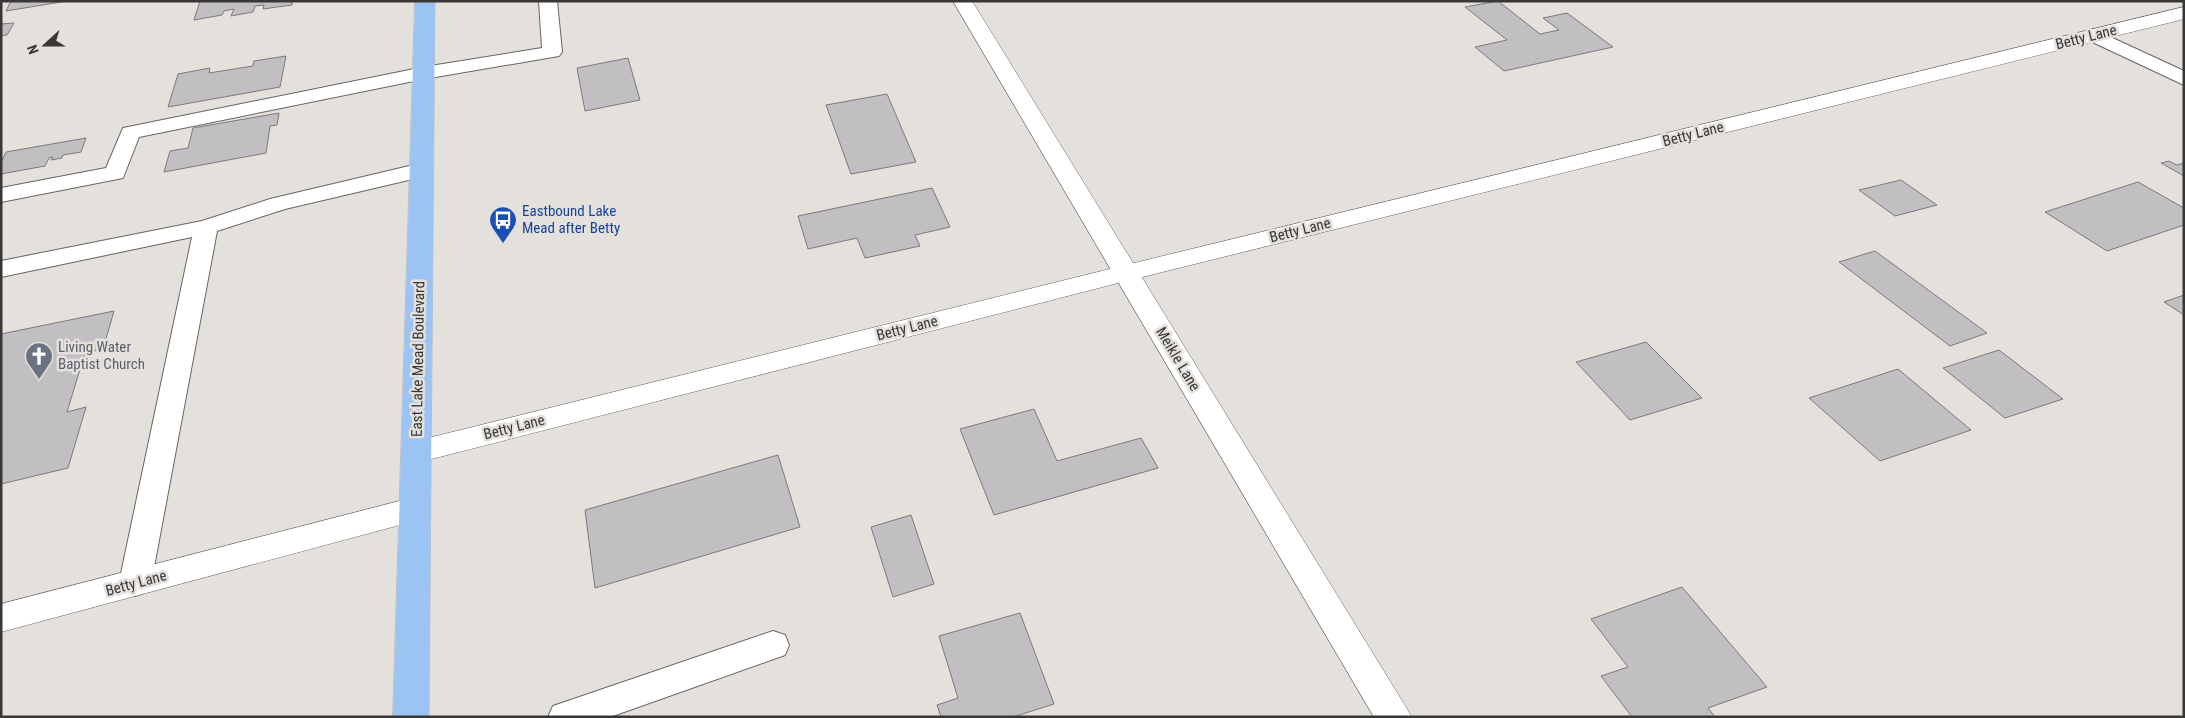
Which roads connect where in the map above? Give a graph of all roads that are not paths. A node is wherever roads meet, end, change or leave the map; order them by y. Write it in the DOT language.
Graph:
graph roads {
  1 [pos="425,1"];
  2 [pos="548,1"];
  3 [pos="962,1"];
  4 [pos="2184,13"];
  5 [pos="2093,35"];
  6 [pos="424,72"];
  7 [pos="2184,79"];
  8 [pos="422,170"];
  9 [pos="1,195"];
  10 [pos="206,227"];
  11 [pos="1,269"];
  12 [pos="1126,273"];
  13 [pos="416,452"];
  14 [pos="415,510"];
  15 [pos="135,583"];
  16 [pos="1,618"];
  17 [pos="773,644"];
  18 [pos="411,717"];
  19 [pos="565,717"];
  20 [pos="1394,717"];
  1 -- 6 [label="main road, East Lake Mead Boulevard"];
  2 -- 6 [label="lane"];
  3 -- 12 [label="street, Meikle Lane"];
  4 -- 5 [label="street, Betty Lane"];
  5 -- 7 [label="lane"];
  5 -- 12 [label="street, Betty Lane"];
  6 -- 8 [label="main road, East Lake Mead Boulevard"];
  6 -- 9 [label="lane"];
  8 -- 10 [label="lane"];
  8 -- 13 [label="main road, East Lake Mead Boulevard"];
  10 -- 11 [label="lane"];
  10 -- 15 [label="lane"];
  12 -- 13 [label="street, Betty Lane"];
  12 -- 20 [label="street, Meikle Lane"];
  13 -- 14 [label="main road, East Lake Mead Boulevard"];
  14 -- 15 [label="street, Betty Lane"];
  14 -- 18 [label="main road, East Lake Mead Boulevard"];
  15 -- 16 [label="street, Betty Lane"];
  17 -- 19 [label="lane"];
}
